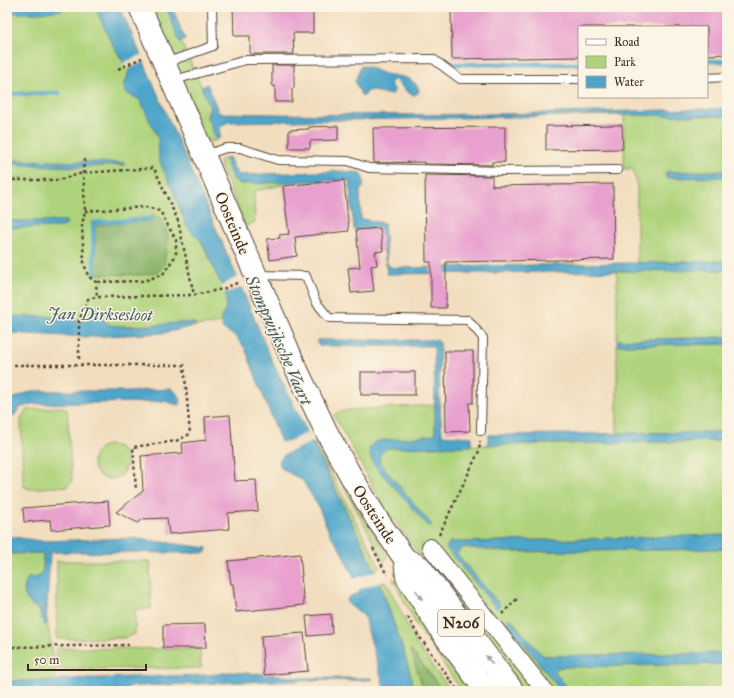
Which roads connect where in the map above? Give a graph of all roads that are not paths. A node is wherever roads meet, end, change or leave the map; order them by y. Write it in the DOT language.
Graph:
graph roads {
  1 [pos="140,7"];
  2 [pos="212,7"];
  3 [pos="161,67"];
  4 [pos="727,77"];
  5 [pos="578,78"];
  6 [pos="708,78"];
  7 [pos="204,155"];
  8 [pos="618,170"];
  9 [pos="249,278"];
  10 [pos="481,431"];
  11 [pos="430,547"];
  12 [pos="405,559"];
  13 [pos="486,691"];
  14 [pos="513,691"];
  15 [pos="545,691"];
  1 -- 3 [label="main road, Oosteinde / N206"];
  2 -- 3 [label="lane"];
  3 -- 5 [label="lane"];
  3 -- 7 [label="main road, Oosteinde / N206"];
  4 -- 6 [label="lane"];
  7 -- 8 [label="lane"];
  7 -- 9 [label="main road, Oosteinde / N206"];
  9 -- 10 [label="lane"];
  9 -- 12 [label="main road, Oosteinde / N206"];
  11 -- 15 [label="street"];
  12 -- 13 [label="main road, Oosteinde / N206, one-way"];
  14 -- 12 [label="main road, Oosteinde / N206, one-way"];
}
